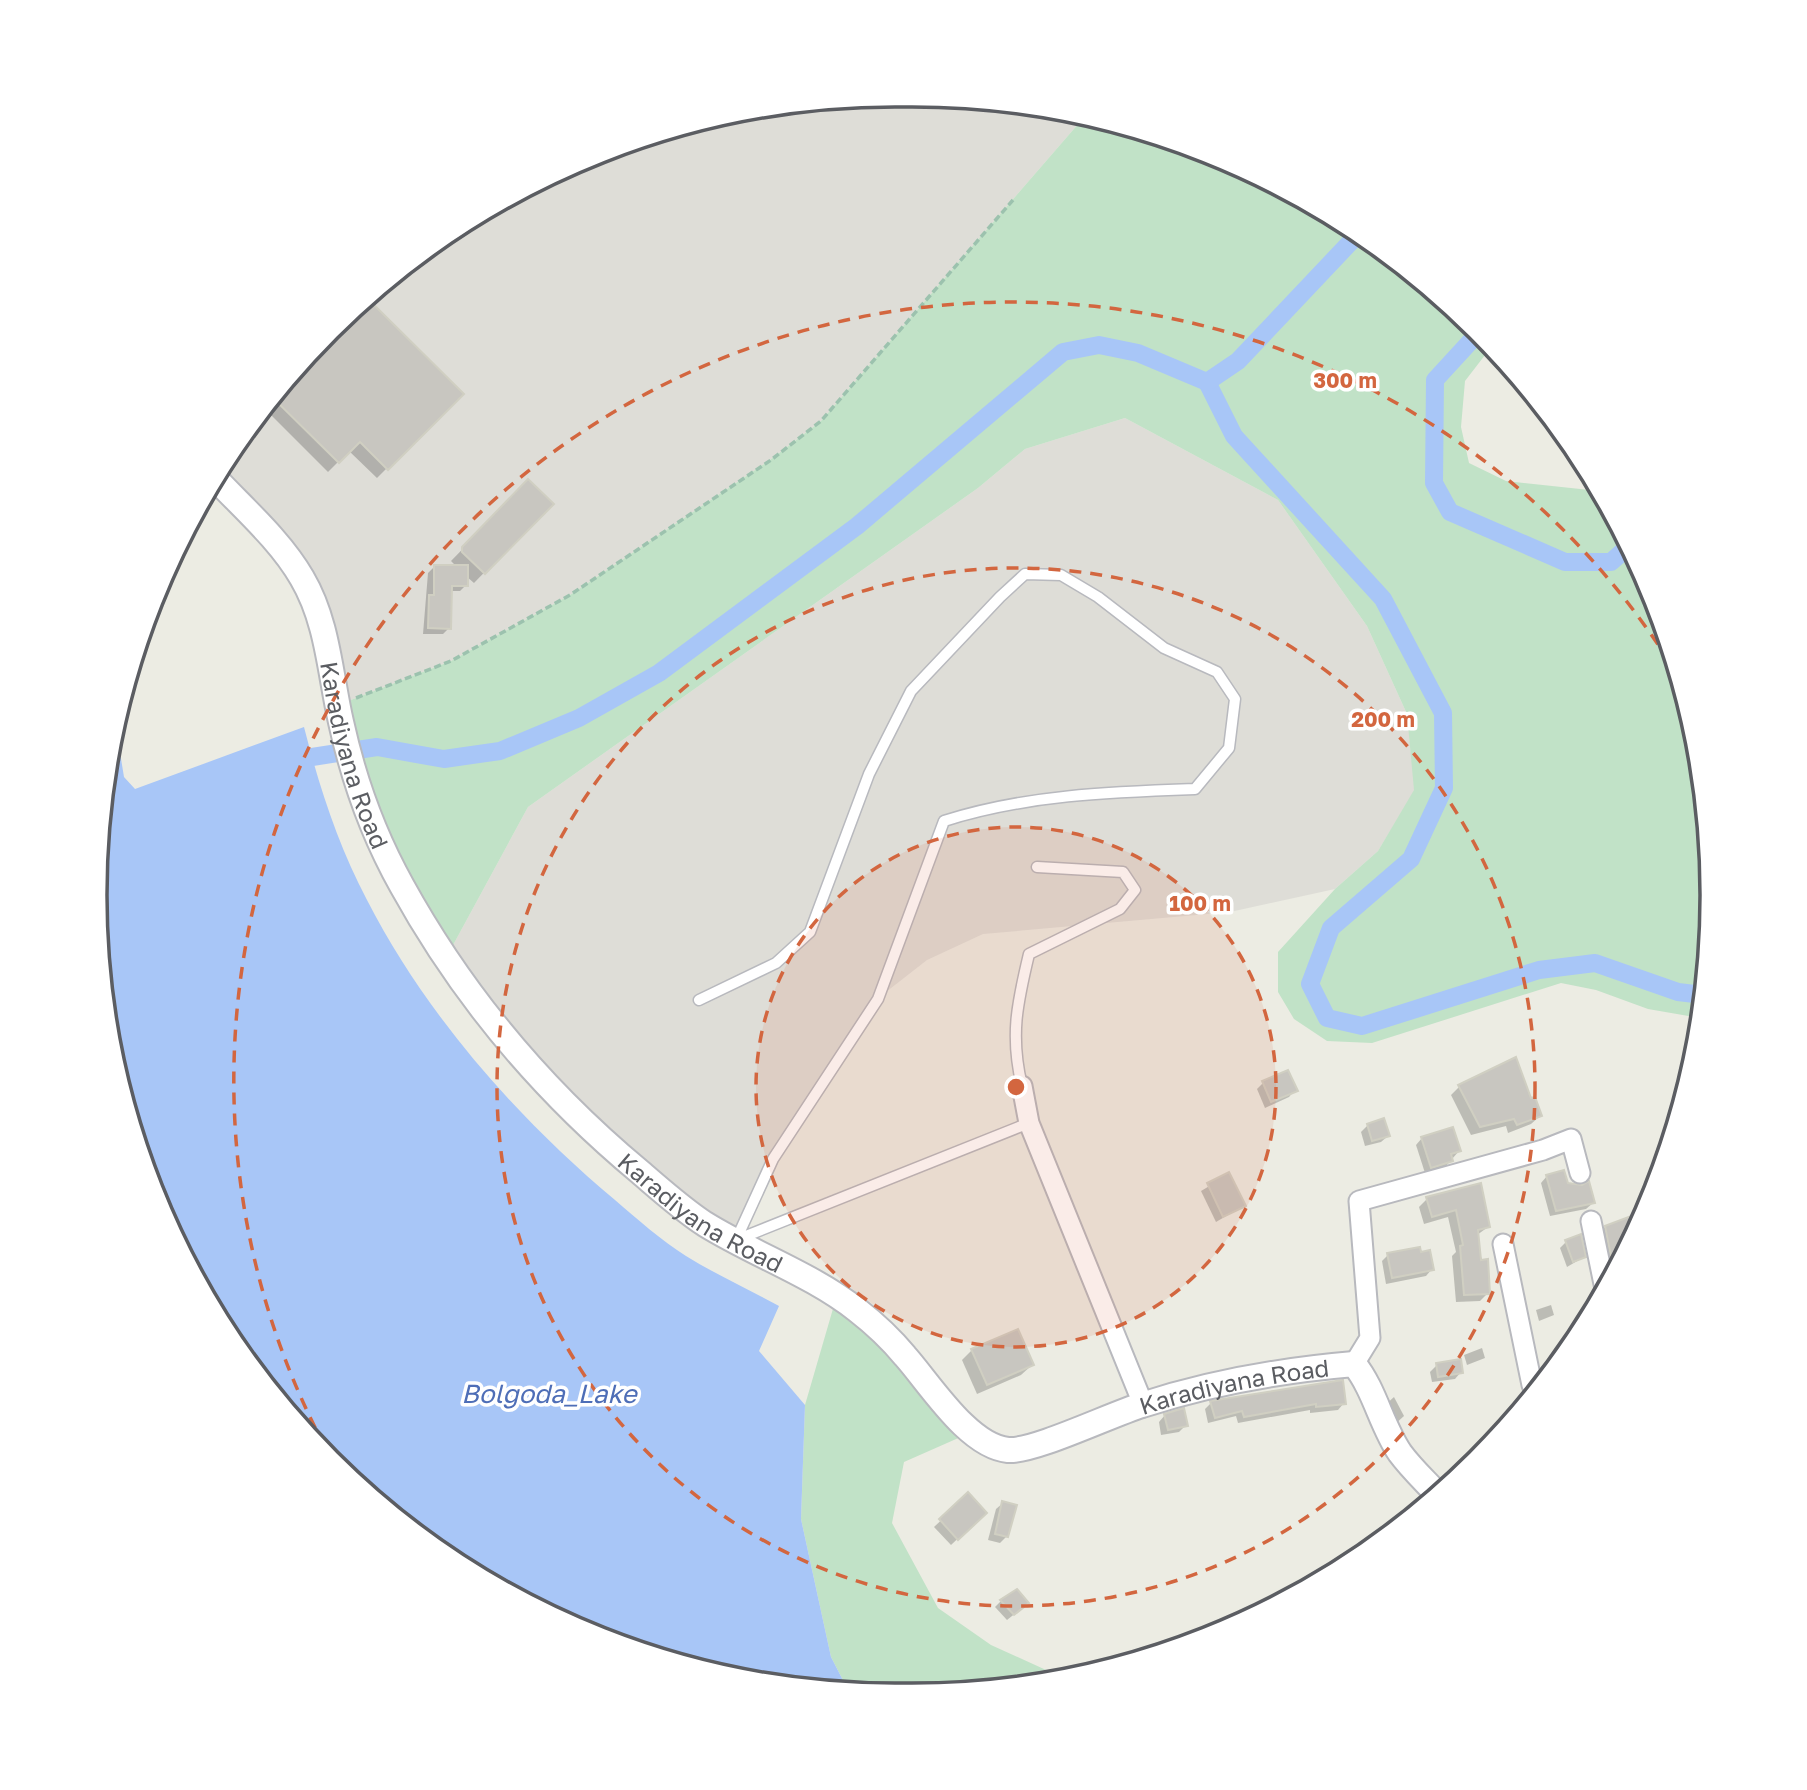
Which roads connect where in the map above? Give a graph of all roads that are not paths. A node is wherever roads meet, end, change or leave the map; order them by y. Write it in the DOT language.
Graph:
graph roads {
  1 [pos="222,485"];
  2 [pos="1037,867"];
  3 [pos="699,1000"];
  4 [pos="1022,1086"];
  5 [pos="1029,1123"];
  6 [pos="1580,1173"];
  7 [pos="1591,1222"];
  8 [pos="736,1240"];
  9 [pos="1503,1244"];
  10 [pos="1602,1276"];
  11 [pos="1354,1364"];
  12 [pos="1531,1382"];
  13 [pos="1143,1404"];
  14 [pos="1432,1488"];
  1 -- 8 [label="street, Karadiyana Road"];
  2 -- 4 [label="lane"];
  3 -- 8 [label="lane"];
  4 -- 5 [label="street"];
  5 -- 8 [label="lane"];
  5 -- 13 [label="street"];
  6 -- 11 [label="street"];
  7 -- 10 [label="street"];
  8 -- 13 [label="street, Karadiyana Road"];
  9 -- 12 [label="street"];
  11 -- 13 [label="street, Karadiyana Road"];
  11 -- 14 [label="street, Karadiyana Road"];
}
